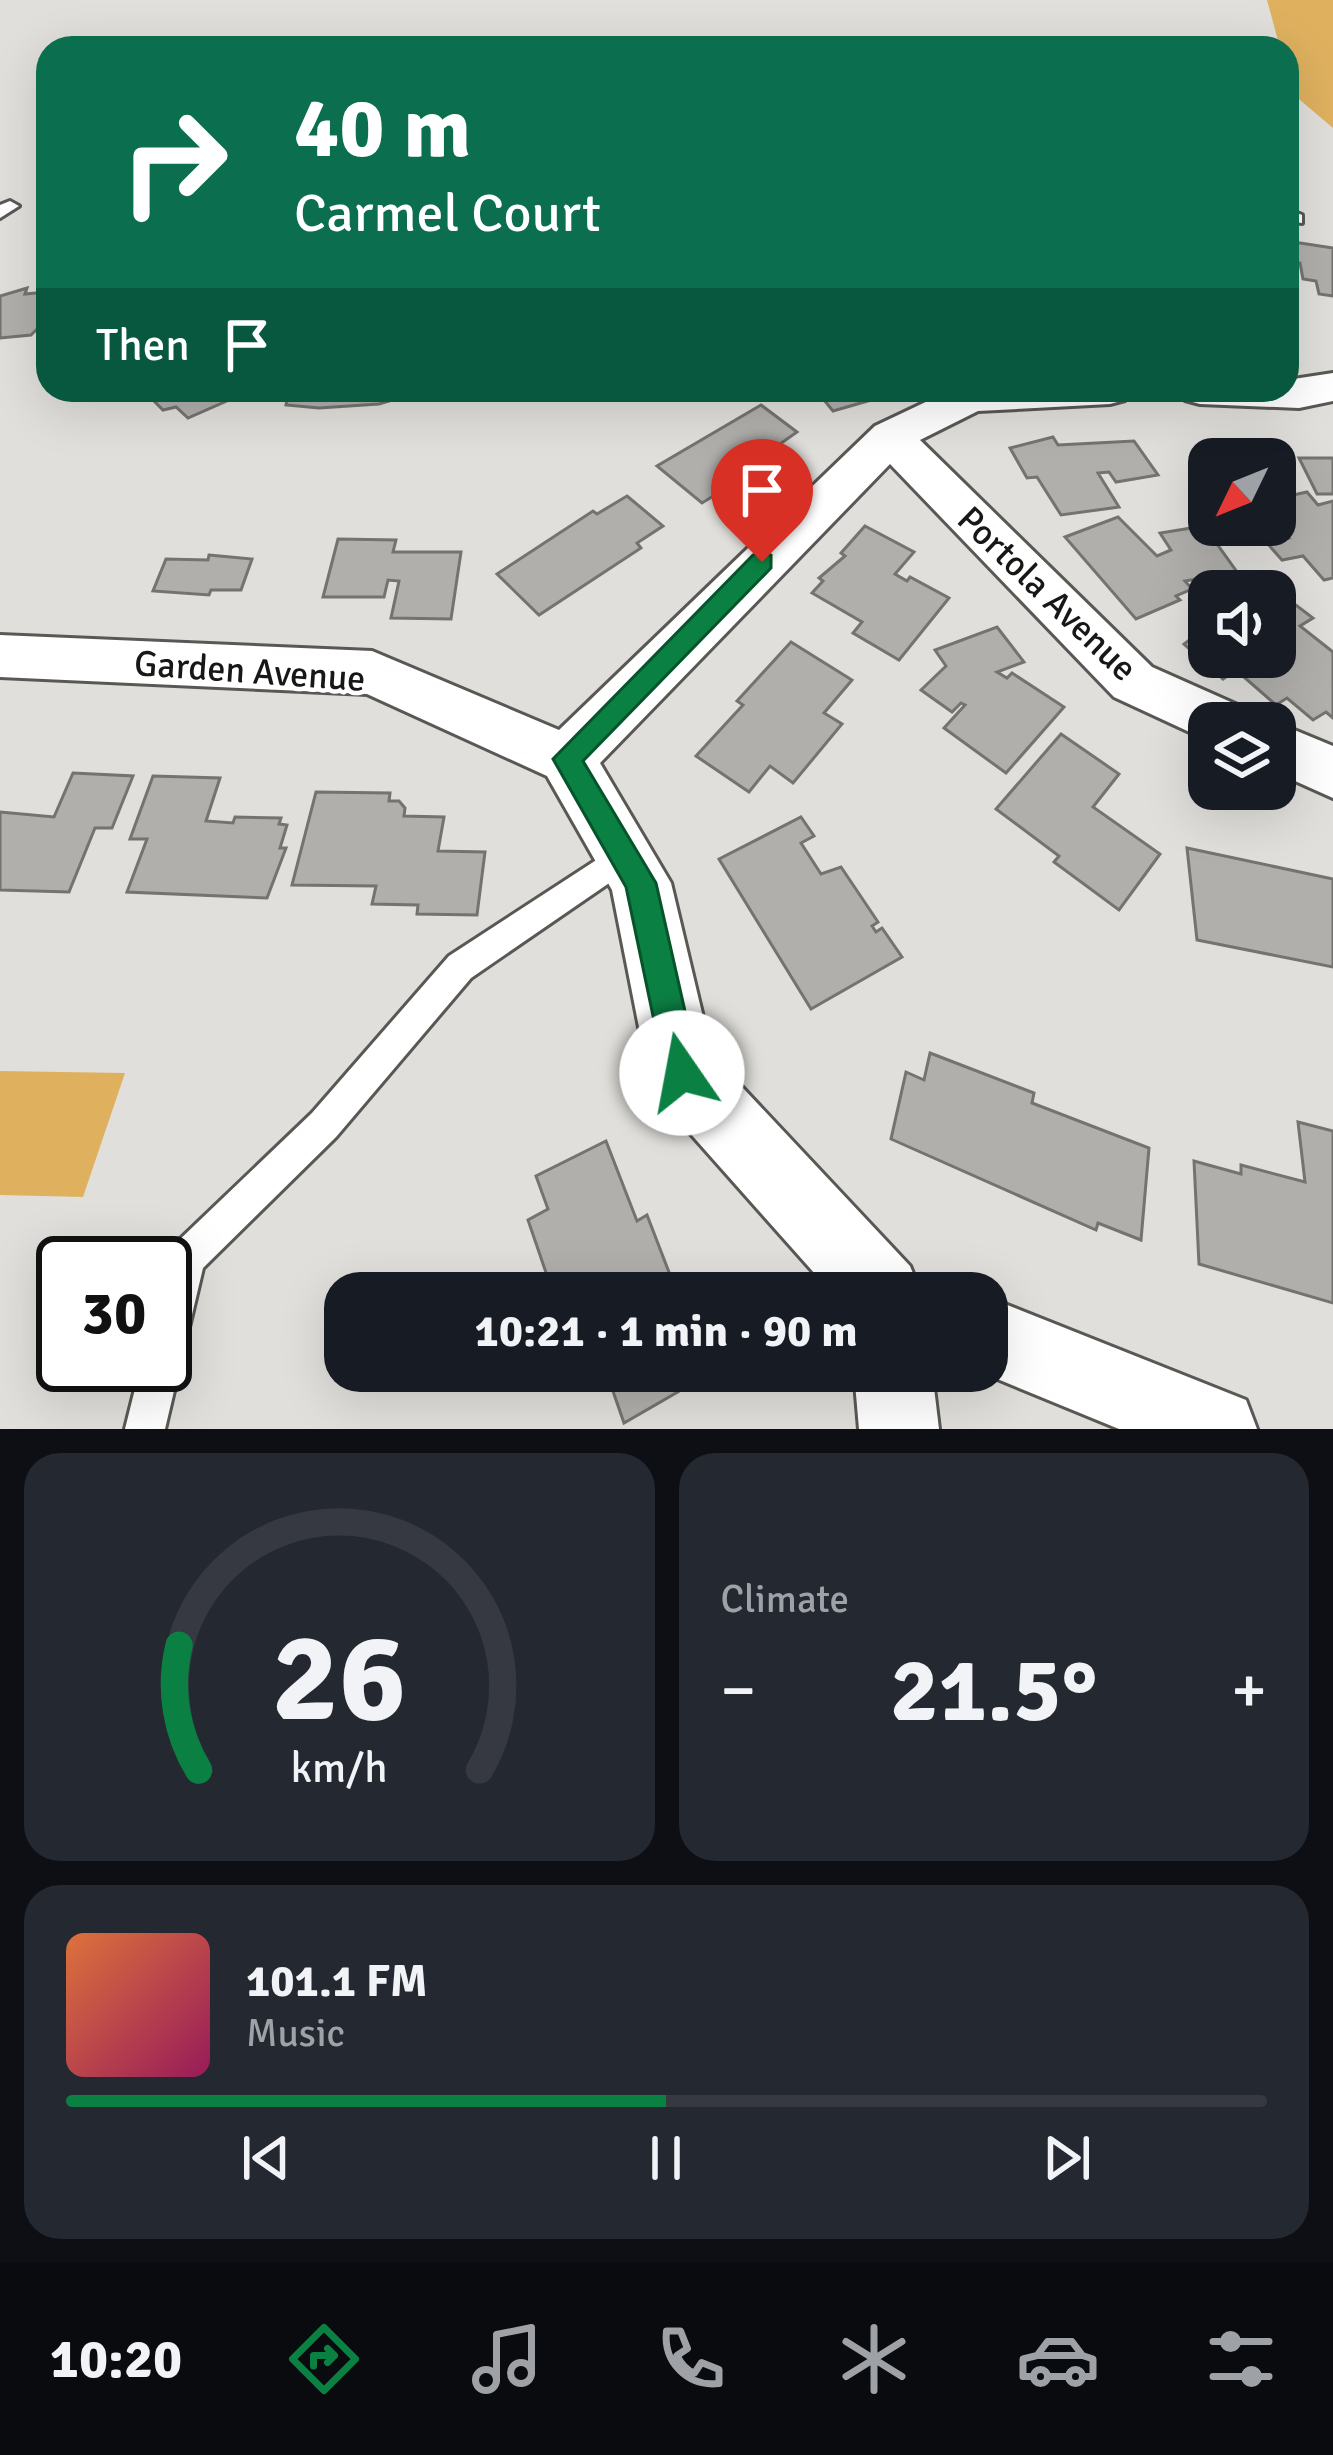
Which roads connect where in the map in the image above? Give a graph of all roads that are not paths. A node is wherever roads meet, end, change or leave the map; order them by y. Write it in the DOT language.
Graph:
graph roads {
  1 [pos="1333,387"];
  2 [pos="1299,394"];
  3 [pos="962,402"];
  4 [pos="890,436"];
  5 [pos="0,656"];
  6 [pos="1188,707"];
  7 [pos="1296,755"];
  8 [pos="567,759"];
  9 [pos="1333,772"];
  10 [pos="624,856"];
  11 [pos="192,1253"];
  12 [pos="865,1272"];
  13 [pos="1008,1344"];
  14 [pos="154,1392"];
  15 [pos="895,1392"];
  16 [pos="145,1429"];
  17 [pos="899,1429"];
  18 [pos="1217,1429"];
  1 -- 2 [label="street"];
  3 -- 4 [label="street"];
  4 -- 6 [label="street, Portola Avenue"];
  4 -- 8 [label="street"];
  5 -- 8 [label="street, Garden Avenue"];
  7 -- 9 [label="street"];
  8 -- 10 [label="street"];
  10 -- 11 [label="lane"];
  10 -- 12 [label="street"];
  13 -- 18 [label="street"];
  14 -- 16 [label="lane"];
  15 -- 17 [label="street"];
}
